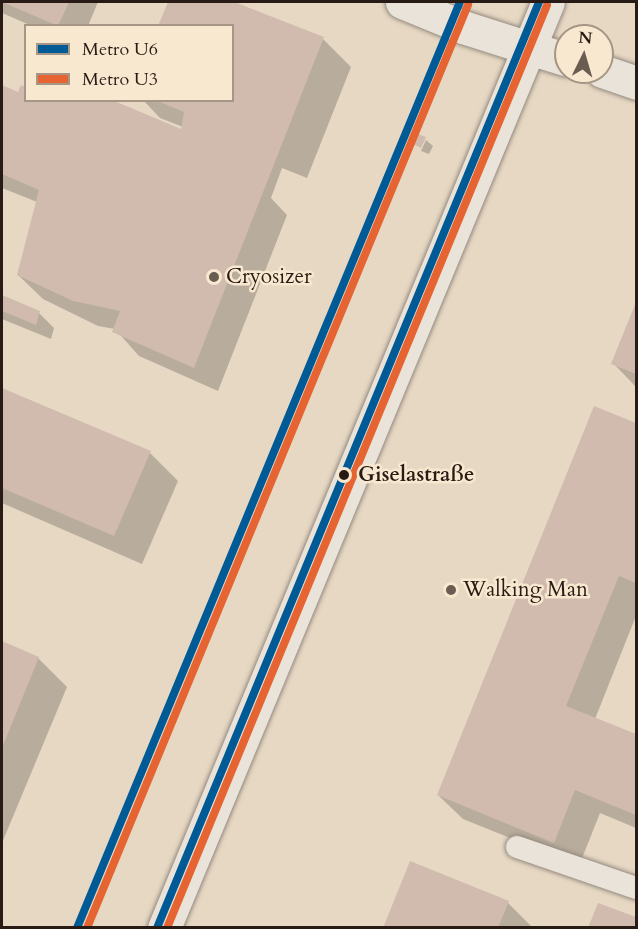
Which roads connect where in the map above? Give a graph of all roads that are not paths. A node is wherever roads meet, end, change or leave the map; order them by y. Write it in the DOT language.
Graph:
graph roads {
  1 [pos="402,2"];
  2 [pos="548,2"];
  3 [pos="529,48"];
  4 [pos="554,55"];
  5 [pos="614,75"];
  6 [pos="636,83"];
  7 [pos="517,847"];
  8 [pos="636,888"];
  9 [pos="164,927"];
  1 -- 3 [label="main road"];
  2 -- 3 [label="main road"];
  3 -- 4 [label="main road"];
  3 -- 9 [label="main road"];
  5 -- 6 [label="main road"];
  7 -- 8 [label="lane"];
}
